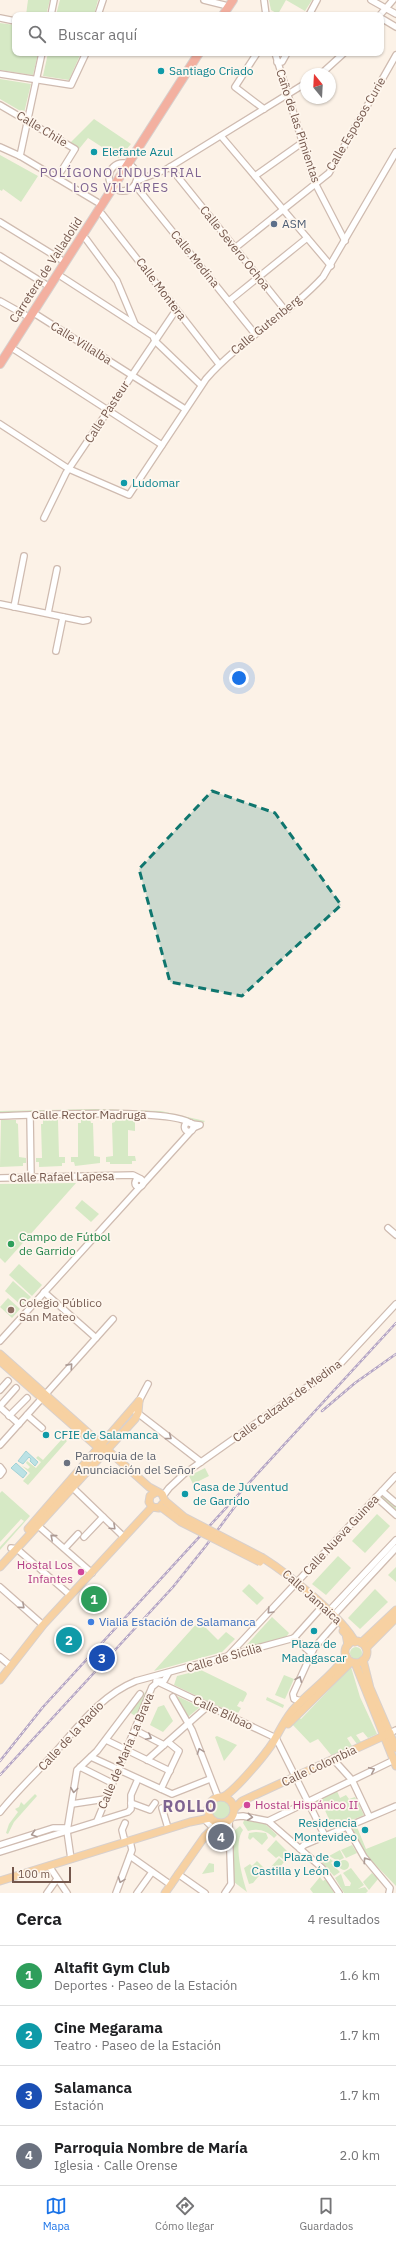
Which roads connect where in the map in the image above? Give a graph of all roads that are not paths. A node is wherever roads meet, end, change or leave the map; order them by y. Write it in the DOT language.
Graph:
graph roads {
  1 [pos="54,0"];
  2 [pos="103,0"];
  3 [pos="204,0"];
  4 [pos="233,0"];
  5 [pos="264,0"];
  6 [pos="317,0"];
  7 [pos="371,0"];
  8 [pos="393,0"];
  9 [pos="224,5"];
  10 [pos="386,8"];
  11 [pos="51,12"];
  12 [pos="99,12"];
  13 [pos="225,12"];
  14 [pos="266,12"];
  15 [pos="310,12"];
  16 [pos="383,12"];
  17 [pos="396,14"];
  18 [pos="0,18"];
  19 [pos="12,20"];
  20 [pos="384,20"];
  21 [pos="396,27"];
  22 [pos="396,54"];
  23 [pos="41,56"];
  24 [pos="85,56"];
  25 [pos="197,56"];
  26 [pos="255,56"];
  27 [pos="275,56"];
  28 [pos="285,56"];
  29 [pos="341,56"];
  30 [pos="277,62"];
  31 [pos="328,68"];
  32 [pos="0,74"];
  33 [pos="37,80"];
  34 [pos="300,86"];
  35 [pos="288,93"];
  36 [pos="0,104"];
  37 [pos="264,109"];
  38 [pos="27,120"];
  39 [pos="221,136"];
  40 [pos="303,142"];
  41 [pos="0,147"];
  42 [pos="396,152"];
  43 [pos="20,156"];
  44 [pos="128,164"];
  45 [pos="170,167"];
  46 [pos="136,171"];
  47 [pos="148,175"];
  48 [pos="255,176"];
  49 [pos="57,178"];
  50 [pos="315,183"];
  51 [pos="136,184"];
  52 [pos="113,188"];
  53 [pos="97,202"];
  54 [pos="282,209"];
  55 [pos="102,214"];
  56 [pos="0,222"];
  57 [pos="307,238"];
  58 [pos="86,239"];
  59 [pos="345,241"];
  60 [pos="235,248"];
  61 [pos="0,256"];
  62 [pos="60,259"];
  63 [pos="331,266"];
  64 [pos="62,277"];
  65 [pos="258,277"];
  66 [pos="45,284"];
  67 [pos="228,301"];
  68 [pos="0,302"];
  69 [pos="176,310"];
  70 [pos="285,310"];
  71 [pos="25,315"];
  72 [pos="37,315"];
  73 [pos="135,324"];
  74 [pos="255,334"];
  75 [pos="155,341"];
  76 [pos="15,350"];
  77 [pos="0,364"];
  78 [pos="219,364"];
  79 [pos="131,375"];
  80 [pos="201,385"];
  81 [pos="185,409"];
  82 [pos="109,411"];
  83 [pos="0,424"];
  84 [pos="162,445"];
  85 [pos="69,470"];
  86 [pos="44,518"];
  87 [pos="24,556"];
  88 [pos="57,569"];
  89 [pos="0,604"];
  90 [pos="14,607"];
  91 [pos="48,614"];
  92 [pos="63,617"];
  93 [pos="88,620"];
  94 [pos="56,651"];
  95 [pos="30,1115"];
  96 [pos="0,1116"];
  97 [pos="0,1178"];
  98 [pos="31,1178"];
  99 [pos="139,1182"];
  100 [pos="388,1228"];
  101 [pos="396,1234"];
  102 [pos="44,1292"];
  103 [pos="396,1304"];
  104 [pos="113,1319"];
  105 [pos="96,1338"];
  106 [pos="0,1341"];
  107 [pos="0,1354"];
  108 [pos="0,1361"];
  109 [pos="8,1381"];
  110 [pos="148,1384"];
  111 [pos="16,1388"];
  112 [pos="0,1390"];
  113 [pos="44,1396"];
  114 [pos="27,1398"];
  115 [pos="139,1401"];
  116 [pos="0,1407"];
  117 [pos="136,1411"];
  118 [pos="27,1415"];
  119 [pos="9,1416"];
  120 [pos="19,1424"];
  121 [pos="42,1428"];
  122 [pos="0,1445"];
  123 [pos="103,1449"];
  124 [pos="201,1462"];
  125 [pos="0,1468"];
  126 [pos="0,1475"];
  127 [pos="396,1476"];
  128 [pos="72,1487"];
  129 [pos="382,1491"];
  130 [pos="376,1497"];
  131 [pos="159,1498"];
  132 [pos="396,1503"];
  133 [pos="152,1506"];
  134 [pos="396,1515"];
  135 [pos="103,1517"];
  136 [pos="35,1524"];
  137 [pos="78,1534"];
  138 [pos="84,1537"];
  139 [pos="124,1537"];
  140 [pos="396,1540"];
  141 [pos="14,1548"];
  142 [pos="65,1548"];
  143 [pos="396,1548"];
  144 [pos="0,1560"];
  145 [pos="0,1568"];
  146 [pos="92,1573"];
  147 [pos="296,1584"];
  148 [pos="0,1586"];
  149 [pos="70,1596"];
  150 [pos="320,1609"];
  151 [pos="396,1610"];
  152 [pos="330,1614"];
  153 [pos="396,1618"];
  154 [pos="335,1624"];
  155 [pos="43,1625"];
  156 [pos="294,1638"];
  157 [pos="360,1644"];
  158 [pos="348,1645"];
  159 [pos="238,1646"];
  160 [pos="240,1653"];
  161 [pos="311,1653"];
  162 [pos="0,1657"];
  163 [pos="228,1657"];
  164 [pos="363,1660"];
  165 [pos="350,1661"];
  166 [pos="11,1666"];
  167 [pos="167,1676"];
  168 [pos="0,1680"];
  169 [pos="156,1680"];
  170 [pos="170,1688"];
  171 [pos="140,1694"];
  172 [pos="174,1697"];
  173 [pos="301,1701"];
  174 [pos="208,1706"];
  175 [pos="189,1724"];
  176 [pos="135,1730"];
  177 [pos="390,1732"];
  178 [pos="277,1734"];
  179 [pos="106,1740"];
  180 [pos="166,1743"];
  181 [pos="396,1748"];
  182 [pos="126,1750"];
  183 [pos="91,1757"];
  184 [pos="333,1759"];
  185 [pos="147,1760"];
  186 [pos="395,1763"];
  187 [pos="80,1767"];
  188 [pos="117,1770"];
  189 [pos="170,1771"];
  190 [pos="296,1776"];
  191 [pos="138,1779"];
  192 [pos="210,1779"];
  193 [pos="352,1780"];
  194 [pos="112,1783"];
  195 [pos="161,1790"];
  196 [pos="106,1799"];
  197 [pos="227,1801"];
  198 [pos="308,1801"];
  199 [pos="131,1803"];
  200 [pos="155,1803"];
  201 [pos="72,1804"];
  202 [pos="396,1806"];
  203 [pos="162,1808"];
  204 [pos="0,1812"];
  205 [pos="369,1816"];
  206 [pos="209,1818"];
  207 [pos="230,1819"];
  208 [pos="96,1821"];
  209 [pos="268,1821"];
  210 [pos="125,1823"];
  211 [pos="219,1823"];
  212 [pos="347,1827"];
  213 [pos="168,1828"];
  214 [pos="67,1829"];
  215 [pos="205,1836"];
  216 [pos="325,1836"];
  217 [pos="128,1841"];
  218 [pos="0,1845"];
  219 [pos="300,1849"];
  220 [pos="0,1852"];
  221 [pos="130,1856"];
  222 [pos="71,1859"];
  223 [pos="49,1866"];
  224 [pos="152,1872"];
  225 [pos="178,1874"];
  226 [pos="57,1879"];
  227 [pos="0,1881"];
  228 [pos="171,1885"];
  229 [pos="390,1890"];
  230 [pos="47,1893"];
  231 [pos="67,1893"];
  232 [pos="116,1893"];
  233 [pos="137,1893"];
  234 [pos="165,1893"];
  235 [pos="205,1893"];
  236 [pos="226,1893"];
  237 [pos="339,1893"];
  1 -- 11 [label="street"];
  2 -- 12 [label="street"];
  3 -- 9 [label="street"];
  4 -- 13 [label="highway"];
  5 -- 14 [label="street"];
  6 -- 15 [label="street"];
  7 -- 10 [label="street"];
  8 -- 10 [label="street"];
  10 -- 16 [label="street"];
  10 -- 17 [label="street"];
  18 -- 19 [label="street"];
  20 -- 21 [label="street"];
  22 -- 50 [label="street, Calle Esposos Curie"];
  23 -- 33 [label="street"];
  24 -- 33 [label="street"];
  25 -- 44 [label="highway, Carretera de Valladolid"];
  26 -- 37 [label="street"];
  27 -- 30 [label="street, Caño de las Pimientas"];
  28 -- 30 [label="street"];
  29 -- 31 [label="street"];
  30 -- 35 [label="street, Caño de las Pimientas"];
  32 -- 33 [label="street"];
  33 -- 38 [label="street"];
  34 -- 35 [label="street"];
  35 -- 37 [label="street"];
  35 -- 40 [label="street, Caño de las Pimientas"];
  36 -- 38 [label="street, Calle Chile"];
  37 -- 39 [label="street"];
  38 -- 43 [label="street"];
  38 -- 49 [label="street, Calle Chile"];
  39 -- 45 [label="street"];
  39 -- 48 [label="street"];
  40 -- 48 [label="street"];
  40 -- 50 [label="street, Caño de las Pimientas"];
  41 -- 43 [label="street"];
  42 -- 59 [label="street, Calle Gutenberg"];
  43 -- 49 [label="street"];
  44 -- 46 [label="street"];
  44 -- 52 [label="highway, Carretera de Valladolid"];
  45 -- 47 [label="street"];
  45 -- 60 [label="street, Calle Severo Ochoa"];
  46 -- 47 [label="street"];
  46 -- 51 [label="street"];
  47 -- 51 [label="street"];
  48 -- 54 [label="street"];
  49 -- 53 [label="street"];
  50 -- 54 [label="street, Calle Esposos Curie"];
  50 -- 59 [label="street, Caño de las Pimientas"];
  51 -- 52 [label="street"];
  51 -- 67 [label="street, Calle Medina"];
  52 -- 77 [label="highway, Carretera de Valladolid"];
  54 -- 57 [label="street"];
  54 -- 60 [label="street, Calle Esposos Curie"];
  55 -- 69 [label="street, Calle Montera"];
  56 -- 62 [label="street"];
  57 -- 63 [label="street"];
  57 -- 65 [label="street"];
  58 -- 73 [label="street"];
  59 -- 63 [label="street, Calle Gutenberg"];
  60 -- 65 [label="street, Calle Severo Ochoa"];
  61 -- 66 [label="street"];
  63 -- 70 [label="street, Calle Gutenberg"];
  64 -- 73 [label="street"];
  65 -- 67 [label="street"];
  65 -- 70 [label="street, Calle Severo Ochoa"];
  67 -- 74 [label="street, Calle Medina"];
  68 -- 71 [label="street"];
  69 -- 75 [label="street, Calle Pasteur"];
  69 -- 78 [label="street, Calle Montera"];
  70 -- 74 [label="street, Calle Gutenberg"];
  72 -- 79 [label="street, Calle Villalba"];
  73 -- 75 [label="street"];
  74 -- 78 [label="street, Calle Gutenberg"];
  75 -- 79 [label="street, Calle Pasteur"];
  75 -- 80 [label="street"];
  76 -- 82 [label="street"];
  78 -- 80 [label="street, Calle Gutenberg"];
  79 -- 81 [label="street, Calle Villalba"];
  79 -- 82 [label="street, Calle Pasteur"];
  80 -- 81 [label="street, Calle Gutenberg"];
  81 -- 84 [label="street, Calle Gutenberg"];
  82 -- 84 [label="street"];
  82 -- 85 [label="street, Calle Pasteur"];
  83 -- 85 [label="street"];
  84 -- 85 [label="street, Calle Gutenberg"];
  85 -- 86 [label="street, Calle Pasteur"];
  87 -- 90 [label="street"];
  88 -- 91 [label="street"];
  89 -- 90 [label="street"];
  90 -- 91 [label="street"];
  91 -- 92 [label="street"];
  92 -- 93 [label="street"];
  92 -- 94 [label="street"];
  95 -- 96 [label="street, Calle Rector Madruga"];
  95 -- 98 [label="street"];
  95 -- 99 [label="street, Calle Rector Madruga"];
  97 -- 98 [label="street, Calle Rafael Lapesa"];
  98 -- 99 [label="street, Calle Rafael Lapesa"];
  99 -- 102 [label="street"];
  100 -- 101 [label="street"];
  102 -- 105 [label="street"];
  102 -- 106 [label="street"];
  103 -- 124 [label="street, Calle Calzada de Medina"];
  104 -- 105 [label="street"];
  113 -- 105 [label="street, one-way"];
  107 -- 113 [label="main road"];
  108 -- 113 [label="main road"];
  109 -- 112 [label="street"];
  110 -- 115 [label="street"];
  111 -- 116 [label="street"];
  113 -- 118 [label="street"];
  113 -- 123 [label="main road, Calle Jamaica"];
  114 -- 119 [label="street"];
  115 -- 117 [label="main road"];
  116 -- 119 [label="street"];
  117 -- 123 [label="main road"];
  117 -- 124 [label="street, one-way"];
  118 -- 120 [label="street"];
  118 -- 121 [label="street"];
  119 -- 120 [label="street"];
  120 -- 122 [label="street"];
  123 -- 128 [label="main road"];
  123 -- 131 [label="main road, Calle Jamaica"];
  123 -- 136 [label="main road"];
  124 -- 131 [label="street, Calle Calzada de Medina"];
  125 -- 126 [label="street"];
  127 -- 129 [label="street, Calle Nueva Guinea"];
  128 -- 135 [label="street"];
  128 -- 136 [label="main road"];
  129 -- 130 [label="street, Calle Nueva Guinea"];
  129 -- 132 [label="street"];
  130 -- 134 [label="street"];
  130 -- 147 [label="street, Calle Nueva Guinea"];
  131 -- 133 [label="main road"];
  131 -- 133 [label="main road"];
  131 -- 147 [label="main road, Calle Jamaica, bridge"];
  133 -- 139 [label="main road"];
  135 -- 138 [label="street"];
  135 -- 139 [label="street, one-way"];
  136 -- 141 [label="main road"];
  142 -- 136 [label="street, one-way"];
  137 -- 142 [label="street"];
  139 -- 146 [label="main road"];
  140 -- 152 [label="street"];
  141 -- 144 [label="main road"];
  141 -- 145 [label="main road"];
  141 -- 149 [label="street"];
  142 -- 146 [label="street"];
  143 -- 152 [label="street"];
  146 -- 149 [label="main road"];
  147 -- 150 [label="main road, Calle Jamaica"];
  147 -- 152 [label="main road, Calle Jamaica"];
  147 -- 159 [label="street, Calle Nueva Guinea, one-way"];
  148 -- 155 [label="street, one-way"];
  149 -- 155 [label="main road"];
  150 -- 154 [label="main road, Calle Jamaica"];
  150 -- 156 [label="street"];
  151 -- 157 [label="main road"];
  152 -- 157 [label="main road, Calle Jamaica"];
  153 -- 157 [label="main road"];
  154 -- 158 [label="main road, Calle Jamaica"];
  154 -- 161 [label="street"];
  155 -- 166 [label="main road"];
  156 -- 160 [label="street, Calle de Sicilia"];
  156 -- 161 [label="street"];
  157 -- 158 [label="main road"];
  157 -- 164 [label="main road"];
  158 -- 165 [label="main road"];
  159 -- 160 [label="street"];
  159 -- 163 [label="street, Calle Nueva Guinea"];
  160 -- 163 [label="street, Calle de Sicilia"];
  173 -- 161 [label="street, one-way"];
  162 -- 166 [label="street"];
  163 -- 167 [label="street, Calle de Sicilia"];
  164 -- 165 [label="main road"];
  164 -- 177 [label="main road"];
  165 -- 173 [label="main road"];
  165 -- 177 [label="main road"];
  165 -- 178 [label="main road"];
  166 -- 168 [label="main road"];
  167 -- 169 [label="street, Calle de Sicilia"];
  167 -- 170 [label="street"];
  169 -- 170 [label="street, Calle Bilbao"];
  169 -- 176 [label="street, Calle de María La Brava"];
  169 -- 204 [label="street, Calle de la Radio"];
  170 -- 174 [label="street, Calle Bilbao"];
  171 -- 179 [label="street"];
  172 -- 175 [label="street"];
  173 -- 178 [label="main road"];
  174 -- 175 [label="street"];
  174 -- 178 [label="street, Calle Bilbao"];
  175 -- 180 [label="street"];
  192 -- 175 [label="street, one-way"];
  176 -- 180 [label="street, one-way"];
  176 -- 182 [label="street, Calle de María La Brava"];
  177 -- 181 [label="main road"];
  177 -- 184 [label="main road, Calle Colombia"];
  177 -- 186 [label="main road"];
  178 -- 190 [label="street"];
  178 -- 197 [label="main road"];
  179 -- 182 [label="street"];
  179 -- 183 [label="street"];
  180 -- 185 [label="street"];
  180 -- 189 [label="street"];
  182 -- 185 [label="street"];
  182 -- 188 [label="street, Calle de María La Brava"];
  183 -- 187 [label="street"];
  183 -- 188 [label="street"];
  184 -- 190 [label="main road, Calle Colombia"];
  184 -- 193 [label="street"];
  185 -- 189 [label="street"];
  193 -- 186 [label="street, one-way"];
  187 -- 194 [label="street"];
  187 -- 201 [label="street, one-way"];
  188 -- 191 [label="street"];
  188 -- 194 [label="street, Calle de María La Brava"];
  189 -- 195 [label="street"];
  190 -- 197 [label="main road, Calle Colombia"];
  190 -- 198 [label="street"];
  191 -- 195 [label="street"];
  191 -- 199 [label="street"];
  192 -- 195 [label="street"];
  192 -- 197 [label="street"];
  193 -- 198 [label="street"];
  193 -- 205 [label="street"];
  194 -- 196 [label="street, Calle de María La Brava"];
  196 -- 201 [label="street"];
  196 -- 208 [label="street, Calle de María La Brava"];
  197 -- 206 [label="main road, Calle Colombia"];
  197 -- 207 [label="main road"];
  198 -- 209 [label="street"];
  198 -- 216 [label="street"];
  199 -- 200 [label="street"];
  199 -- 208 [label="street"];
  201 -- 214 [label="street"];
  202 -- 205 [label="street"];
  203 -- 213 [label="street"];
  205 -- 212 [label="street"];
  206 -- 211 [label="main road"];
  206 -- 213 [label="main road"];
  206 -- 215 [label="main road"];
  207 -- 209 [label="street, one-way"];
  207 -- 211 [label="main road"];
  207 -- 236 [label="street"];
  208 -- 214 [label="street"];
  209 -- 219 [label="street"];
  210 -- 217 [label="street"];
  211 -- 215 [label="main road"];
  212 -- 216 [label="street"];
  229 -- 212 [label="street, one-way"];
  213 -- 217 [label="main road"];
  214 -- 218 [label="street, one-way"];
  214 -- 220 [label="street"];
  214 -- 222 [label="street"];
  215 -- 225 [label="main road"];
  216 -- 219 [label="street"];
  217 -- 221 [label="street"];
  217 -- 222 [label="main road"];
  219 -- 237 [label="street"];
  221 -- 224 [label="street"];
  221 -- 232 [label="street, one-way"];
  222 -- 223 [label="main road"];
  223 -- 226 [label="street"];
  223 -- 227 [label="main road"];
  224 -- 228 [label="street"];
  224 -- 233 [label="street"];
  225 -- 228 [label="main road"];
  225 -- 235 [label="street"];
  226 -- 230 [label="street"];
  226 -- 231 [label="street"];
  228 -- 234 [label="main road"];
}
